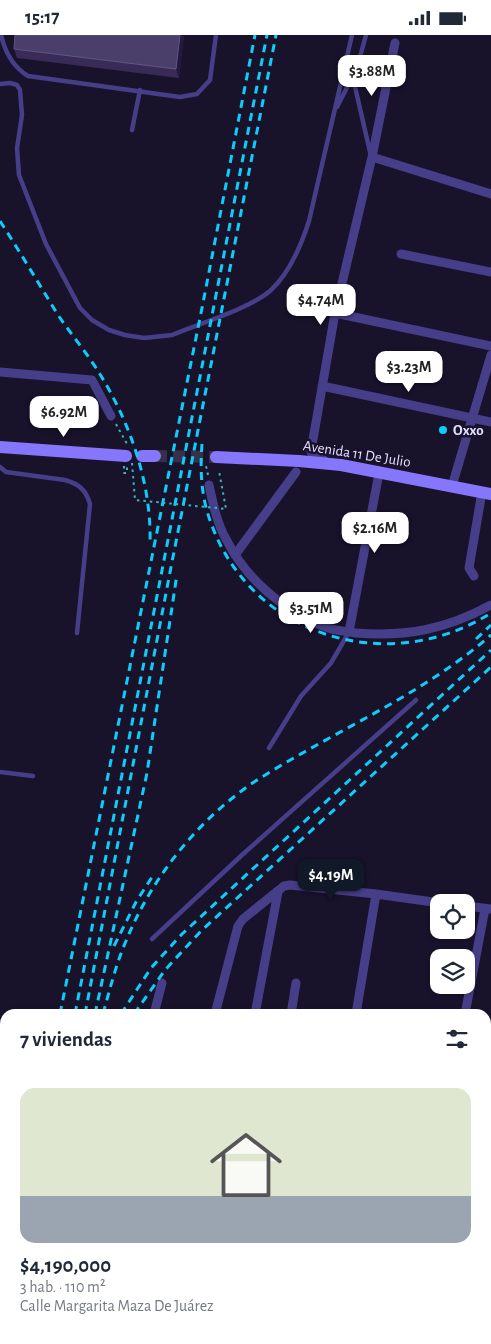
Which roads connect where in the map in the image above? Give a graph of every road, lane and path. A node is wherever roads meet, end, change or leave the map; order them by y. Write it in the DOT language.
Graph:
graph roads {
  1 [pos="1,35"];
  2 [pos="216,35"];
  3 [pos="352,35"];
  4 [pos="366,35"];
  5 [pos="395,43"];
  6 [pos="353,78"];
  7 [pos="0,84"];
  8 [pos="140,90"];
  9 [pos="334,113"];
  10 [pos="132,130"];
  11 [pos="372,157"];
  12 [pos="491,194"];
  13 [pos="401,254"];
  14 [pos="491,272"];
  15 [pos="336,313"];
  16 [pos="491,346"];
  17 [pos="491,355"];
  18 [pos="0,371"];
  19 [pos="322,386"];
  20 [pos="111,416"];
  21 [pos="472,419"];
  22 [pos="491,422"];
  23 [pos="0,447"];
  24 [pos="155,456"];
  25 [pos="216,457"];
  26 [pos="133,458"];
  27 [pos="341,465"];
  28 [pos="0,467"];
  29 [pos="219,471"];
  30 [pos="296,472"];
  31 [pos="379,473"];
  32 [pos="210,485"];
  33 [pos="452,487"];
  34 [pos="486,493"];
  35 [pos="235,555"];
  36 [pos="474,576"];
  37 [pos="491,605"];
  38 [pos="349,632"];
  39 [pos="77,633"];
  40 [pos="416,700"];
  41 [pos="269,748"];
  42 [pos="0,772"];
  43 [pos="33,776"];
  44 [pos="281,889"];
  45 [pos="376,894"];
  46 [pos="430,902"];
  47 [pos="475,907"];
  48 [pos="488,909"];
  49 [pos="152,939"];
  50 [pos="162,983"];
  51 [pos="296,983"];
  52 [pos="155,1009"];
  53 [pos="216,1009"];
  54 [pos="256,1009"];
  55 [pos="292,1009"];
  56 [pos="357,1009"];
  57 [pos="466,1009"];
  1 -- 8 [label="lane"];
  2 -- 8 [label="lane"];
  3 -- 9 [label="lane"];
  4 -- 6 [label="lane"];
  5 -- 11 [label="street"];
  6 -- 9 [label="lane"];
  6 -- 11 [label="lane"];
  7 -- 9 [label="lane"];
  8 -- 10 [label="lane"];
  11 -- 12 [label="street"];
  11 -- 15 [label="street"];
  13 -- 14 [label="street"];
  15 -- 16 [label="street"];
  15 -- 19 [label="street"];
  17 -- 21 [label="street"];
  18 -- 20 [label="street"];
  19 -- 21 [label="street"];
  19 -- 27 [label="street"];
  21 -- 22 [label="street"];
  21 -- 33 [label="street"];
  23 -- 26 [label="street"];
  24 -- 26 [label="street"];
  25 -- 27 [label="street, Avenida 11 De Julio"];
  26 -- 29 [label="path, bridge"];
  27 -- 31 [label="street, Avenida 11 De Julio"];
  28 -- 39 [label="lane"];
  30 -- 35 [label="street"];
  31 -- 33 [label="street, Avenida 11 De Julio"];
  31 -- 38 [label="street"];
  32 -- 35 [label="street"];
  33 -- 34 [label="street, Avenida 11 De Julio"];
  34 -- 36 [label="street"];
  35 -- 38 [label="street"];
  37 -- 38 [label="street"];
  38 -- 41 [label="lane"];
  40 -- 49 [label="lane"];
  42 -- 43 [label="lane"];
  44 -- 45 [label="street"];
  44 -- 53 [label="street"];
  44 -- 54 [label="street"];
  45 -- 46 [label="street"];
  45 -- 56 [label="street"];
  47 -- 48 [label="street"];
  48 -- 57 [label="street"];
  50 -- 52 [label="street"];
  51 -- 55 [label="street"];
}
